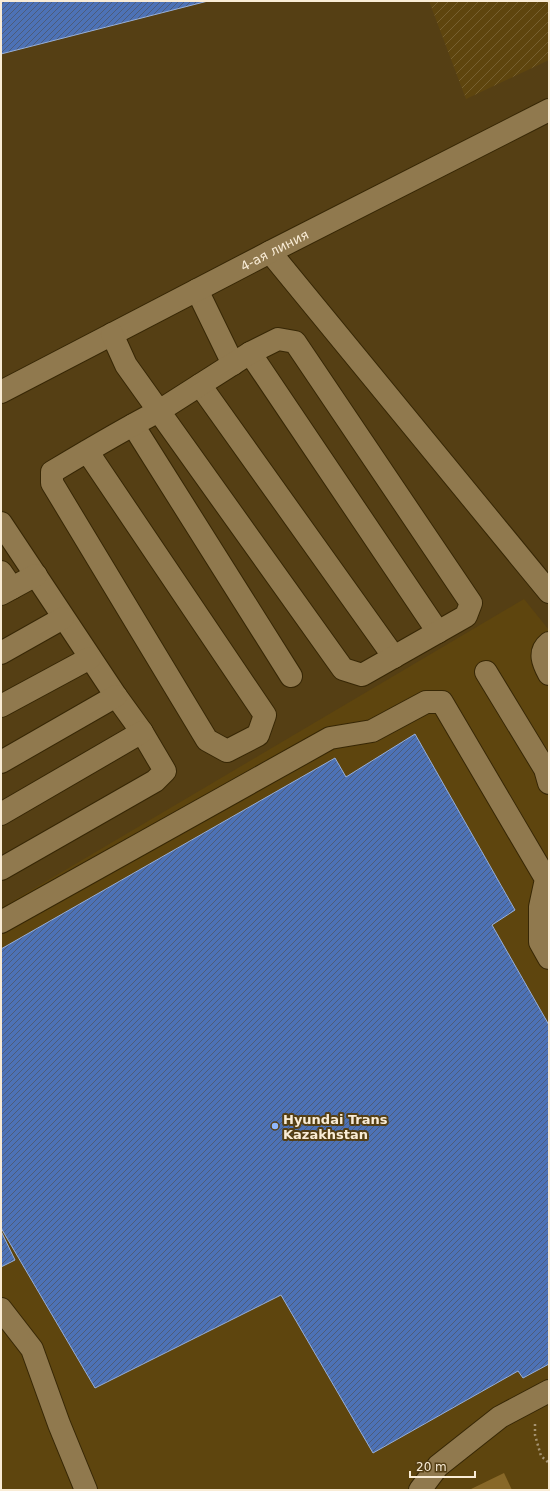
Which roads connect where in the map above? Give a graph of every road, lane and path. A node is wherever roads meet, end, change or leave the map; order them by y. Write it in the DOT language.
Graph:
graph roads {
  1 [pos="549,110"];
  2 [pos="270,252"];
  3 [pos="197,290"];
  4 [pos="112,334"];
  5 [pos="242,358"];
  6 [pos="200,385"];
  7 [pos="1,392"];
  8 [pos="159,411"];
  9 [pos="133,425"];
  10 [pos="87,451"];
  11 [pos="1,524"];
  12 [pos="36,575"];
  13 [pos="5,585"];
  14 [pos="549,592"];
  15 [pos="63,618"];
  16 [pos="438,632"];
  17 [pos="549,643"];
  18 [pos="1,653"];
  19 [pos="394,656"];
  20 [pos="90,658"];
  21 [pos="486,672"];
  22 [pos="549,674"];
  23 [pos="291,676"];
  24 [pos="116,696"];
  25 [pos="1,706"];
  26 [pos="142,732"];
  27 [pos="1,762"];
  28 [pos="549,783"];
  29 [pos="1,814"];
  30 [pos="1,869"];
  31 [pos="1,922"];
  32 [pos="549,958"];
  33 [pos="1,1310"];
  34 [pos="541,1395"];
  35 [pos="549,1463"];
  36 [pos="86,1490"];
  37 [pos="420,1490"];
  1 -- 2 [label="street, 4-ая линия"];
  2 -- 3 [label="street, 4-ая линия"];
  2 -- 14 [label="street"];
  3 -- 4 [label="street, 4-ая линия"];
  3 -- 5 [label="street"];
  4 -- 7 [label="street, 4-ая линия"];
  4 -- 8 [label="street"];
  5 -- 6 [label="street"];
  5 -- 16 [label="street"];
  5 -- 16 [label="street"];
  6 -- 8 [label="street"];
  6 -- 19 [label="street"];
  8 -- 9 [label="street"];
  8 -- 19 [label="street"];
  9 -- 10 [label="street"];
  9 -- 23 [label="street"];
  10 -- 10 [label="street"];
  11 -- 12 [label="street"];
  12 -- 13 [label="street"];
  12 -- 15 [label="street"];
  15 -- 18 [label="street"];
  15 -- 20 [label="street"];
  16 -- 19 [label="street"];
  17 -- 22 [label="street"];
  20 -- 24 [label="street"];
  20 -- 25 [label="street"];
  21 -- 28 [label="street"];
  24 -- 26 [label="street"];
  24 -- 27 [label="street"];
  26 -- 29 [label="street"];
  26 -- 30 [label="street"];
  31 -- 32 [label="street"];
  33 -- 36 [label="street"];
  34 -- 35 [label="path"];
  34 -- 37 [label="street"];
}
